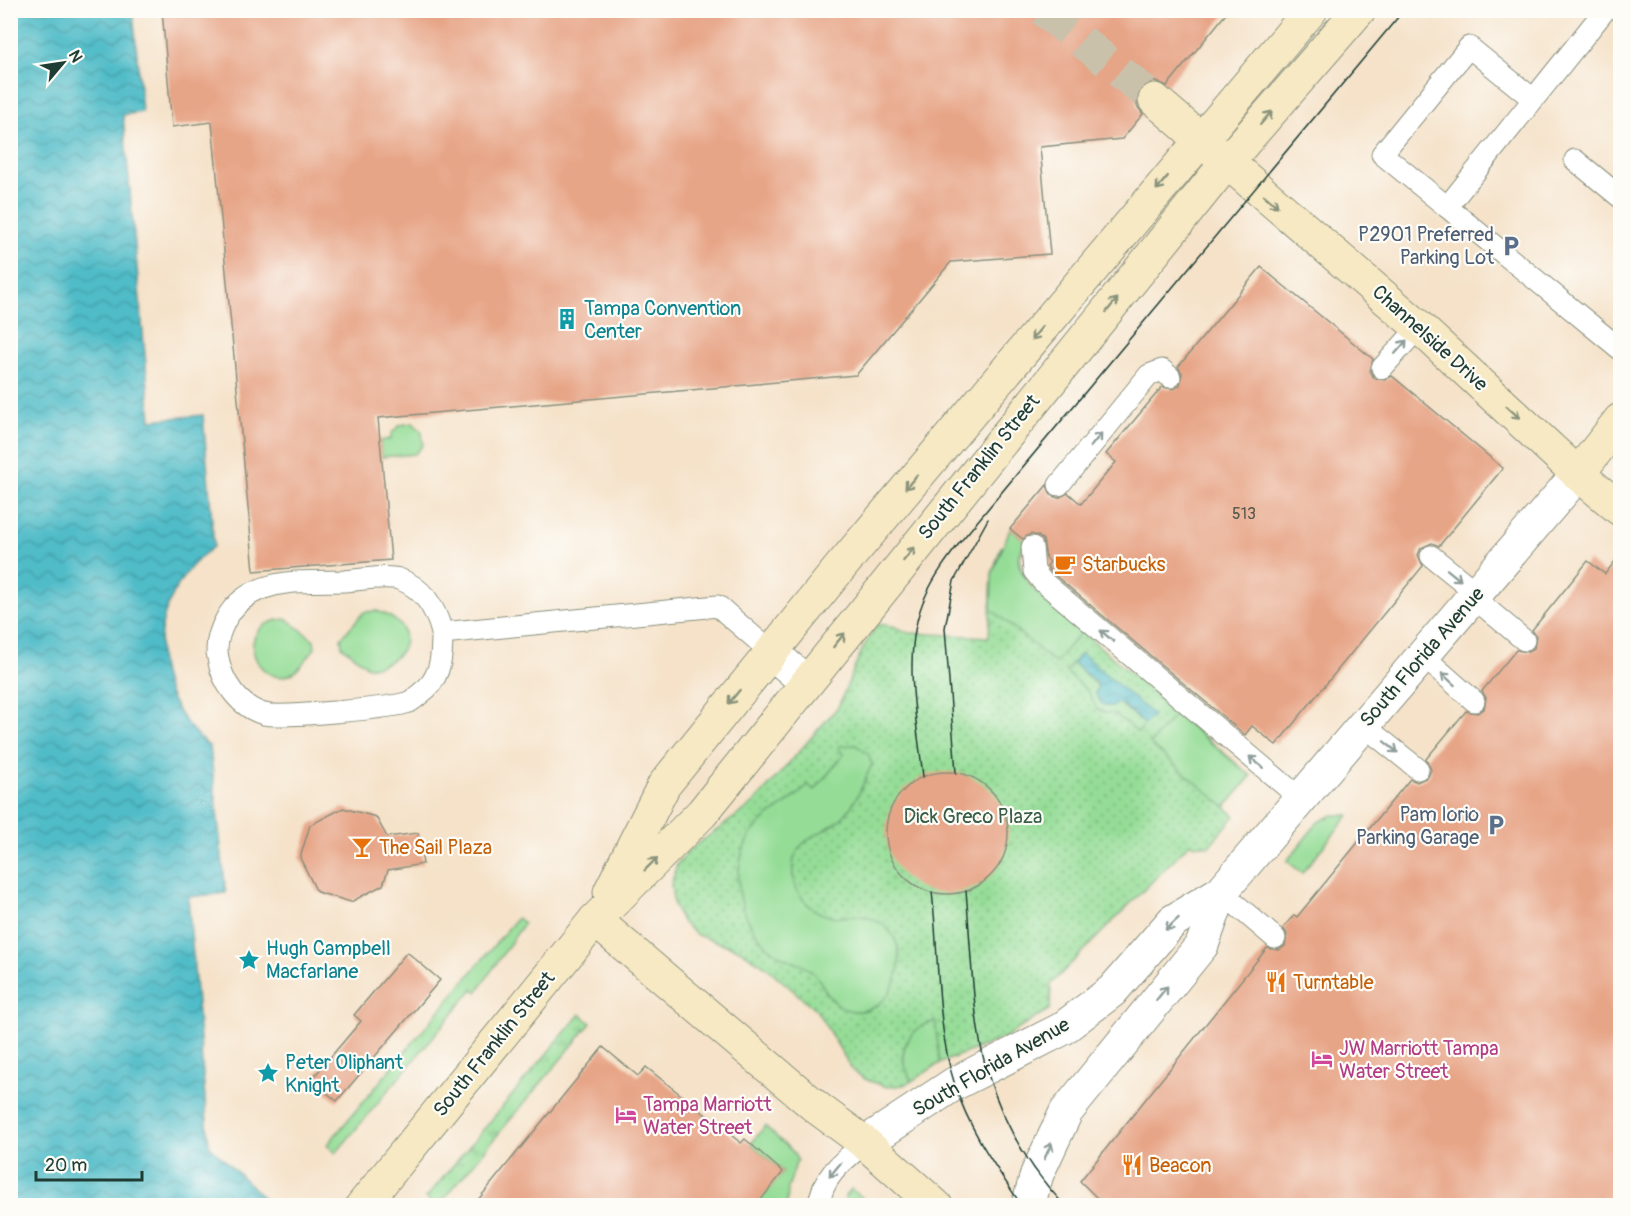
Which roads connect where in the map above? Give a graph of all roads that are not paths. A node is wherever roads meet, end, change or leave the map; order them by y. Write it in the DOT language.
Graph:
graph roads {
  1 [pos="1311,10"];
  2 [pos="1359,10"];
  3 [pos="1599,13"];
  4 [pos="1533,99"];
  5 [pos="1155,100"];
  6 [pos="1200,139"];
  7 [pos="1575,160"];
  8 [pos="1227,162"];
  9 [pos="1620,196"];
  10 [pos="1447,207"];
  11 [pos="1419,327"];
  12 [pos="1620,348"];
  13 [pos="1382,368"];
  14 [pos="1170,377"];
  15 [pos="1620,420"];
  16 [pos="1578,474"];
  17 [pos="1059,485"];
  18 [pos="1620,509"];
  19 [pos="1032,547"];
  20 [pos="1431,556"];
  21 [pos="1475,595"];
  22 [pos="442,633"];
  23 [pos="1524,640"];
  24 [pos="771,652"];
  25 [pos="1423,656"];
  26 [pos="806,682"];
  27 [pos="1474,701"];
  28 [pos="1364,725"];
  29 [pos="1418,769"];
  30 [pos="1301,799"];
  31 [pos="1221,892"];
  32 [pos="595,920"];
  33 [pos="1275,938"];
  34 [pos="865,1143"];
  35 [pos="362,1206"];
  36 [pos="819,1206"];
  37 [pos="936,1206"];
  38 [pos="1028,1206"];
  1 -- 6 [label="street, South Franklin Street"];
  8 -- 2 [label="street, South Franklin Street, one-way"];
  3 -- 4 [label="lane"];
  4 -- 10 [label="lane"];
  4 -- 10 [label="lane"];
  5 -- 6 [label="street, Channelside Drive"];
  6 -- 8 [label="street, Channelside Drive"];
  6 -- 24 [label="street, South Franklin Street, one-way"];
  7 -- 9 [label="lane"];
  8 -- 11 [label="street, Channelside Drive, one-way"];
  26 -- 8 [label="street, South Franklin Street, one-way"];
  10 -- 12 [label="lane"];
  13 -- 11 [label="lane, one-way"];
  11 -- 16 [label="street, Channelside Drive, one-way"];
  17 -- 14 [label="lane, one-way"];
  15 -- 16 [label="street, South Florida Avenue"];
  16 -- 18 [label="street, Channelside Drive"];
  16 -- 21 [label="street, South Florida Avenue"];
  30 -- 19 [label="lane, one-way"];
  20 -- 21 [label="lane, one-way"];
  21 -- 23 [label="lane"];
  21 -- 25 [label="street, South Florida Avenue"];
  22 -- 22 [label="lane"];
  22 -- 24 [label="lane"];
  24 -- 26 [label="street"];
  24 -- 32 [label="street, South Franklin Street, one-way"];
  27 -- 25 [label="lane, one-way"];
  25 -- 28 [label="street, South Florida Avenue"];
  32 -- 26 [label="street, South Franklin Street, one-way"];
  28 -- 29 [label="lane, one-way"];
  28 -- 30 [label="street, South Florida Avenue"];
  30 -- 31 [label="street, South Florida Avenue"];
  31 -- 33 [label="lane"];
  31 -- 34 [label="street, South Florida Avenue, one-way"];
  38 -- 31 [label="street, South Florida Avenue, one-way"];
  32 -- 34 [label="street"];
  32 -- 35 [label="street, South Franklin Street"];
  34 -- 36 [label="lane, one-way"];
  34 -- 37 [label="street"];
}
